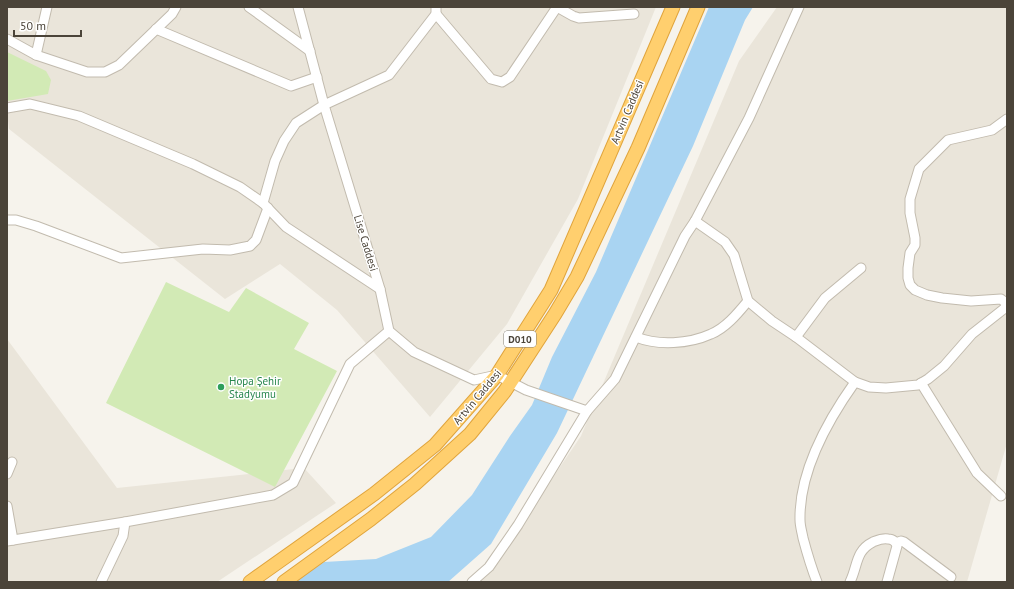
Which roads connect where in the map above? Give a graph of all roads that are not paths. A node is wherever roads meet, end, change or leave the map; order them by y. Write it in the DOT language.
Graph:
graph roads {
  1 [pos="46,7"];
  2 [pos="176,7"];
  3 [pos="249,7"];
  4 [pos="298,7"];
  5 [pos="557,7"];
  6 [pos="673,7"];
  7 [pos="698,7"];
  8 [pos="800,7"];
  9 [pos="436,10"];
  10 [pos="634,14"];
  11 [pos="156,29"];
  12 [pos="7,39"];
  13 [pos="310,51"];
  14 [pos="36,55"];
  15 [pos="317,77"];
  16 [pos="324,105"];
  17 [pos="7,108"];
  18 [pos="1007,119"];
  19 [pos="266,206"];
  20 [pos="7,220"];
  21 [pos="695,221"];
  22 [pos="861,268"];
  23 [pos="380,289"];
  24 [pos="748,301"];
  25 [pos="389,331"];
  26 [pos="636,337"];
  27 [pos="796,337"];
  28 [pos="497,375"];
  29 [pos="855,382"];
  30 [pos="510,383"];
  31 [pos="921,383"];
  32 [pos="587,411"];
  33 [pos="12,462"];
  34 [pos="7,474"];
  35 [pos="1001,496"];
  36 [pos="7,506"];
  37 [pos="126,522"];
  38 [pos="10,541"];
  39 [pos="896,543"];
  40 [pos="951,578"];
  41 [pos="101,582"];
  42 [pos="250,582"];
  43 [pos="284,582"];
  44 [pos="472,582"];
  45 [pos="817,582"];
  46 [pos="850,582"];
  47 [pos="887,582"];
  1 -- 14 [label="street"];
  2 -- 11 [label="street"];
  3 -- 13 [label="street"];
  4 -- 13 [label="street, Lise Caddesi"];
  5 -- 9 [label="street"];
  5 -- 10 [label="street"];
  6 -- 28 [label="highway, Artvin Caddesi / D010"];
  7 -- 30 [label="highway, Artvin Caddesi / D010"];
  8 -- 21 [label="street"];
  9 -- 16 [label="street"];
  11 -- 14 [label="street"];
  11 -- 15 [label="street"];
  12 -- 14 [label="street"];
  13 -- 15 [label="street, Lise Caddesi"];
  15 -- 16 [label="street, Lise Caddesi"];
  16 -- 19 [label="street"];
  16 -- 23 [label="street, Lise Caddesi"];
  17 -- 19 [label="street"];
  18 -- 31 [label="street"];
  19 -- 20 [label="street"];
  19 -- 23 [label="street"];
  21 -- 24 [label="street"];
  21 -- 26 [label="street"];
  22 -- 27 [label="street"];
  23 -- 25 [label="street, Lise Caddesi"];
  24 -- 26 [label="street"];
  24 -- 27 [label="street"];
  25 -- 28 [label="street"];
  25 -- 37 [label="street"];
  26 -- 32 [label="street"];
  27 -- 29 [label="street"];
  28 -- 30 [label="street"];
  28 -- 42 [label="highway, Artvin Caddesi / D010"];
  29 -- 31 [label="street"];
  29 -- 45 [label="street"];
  30 -- 32 [label="street"];
  30 -- 43 [label="highway, Artvin Caddesi / D010"];
  31 -- 35 [label="street"];
  32 -- 44 [label="street"];
  33 -- 34 [label="street"];
  36 -- 38 [label="street"];
  37 -- 38 [label="street"];
  37 -- 41 [label="street"];
  39 -- 40 [label="street"];
  39 -- 46 [label="street"];
  39 -- 47 [label="street"];
}
